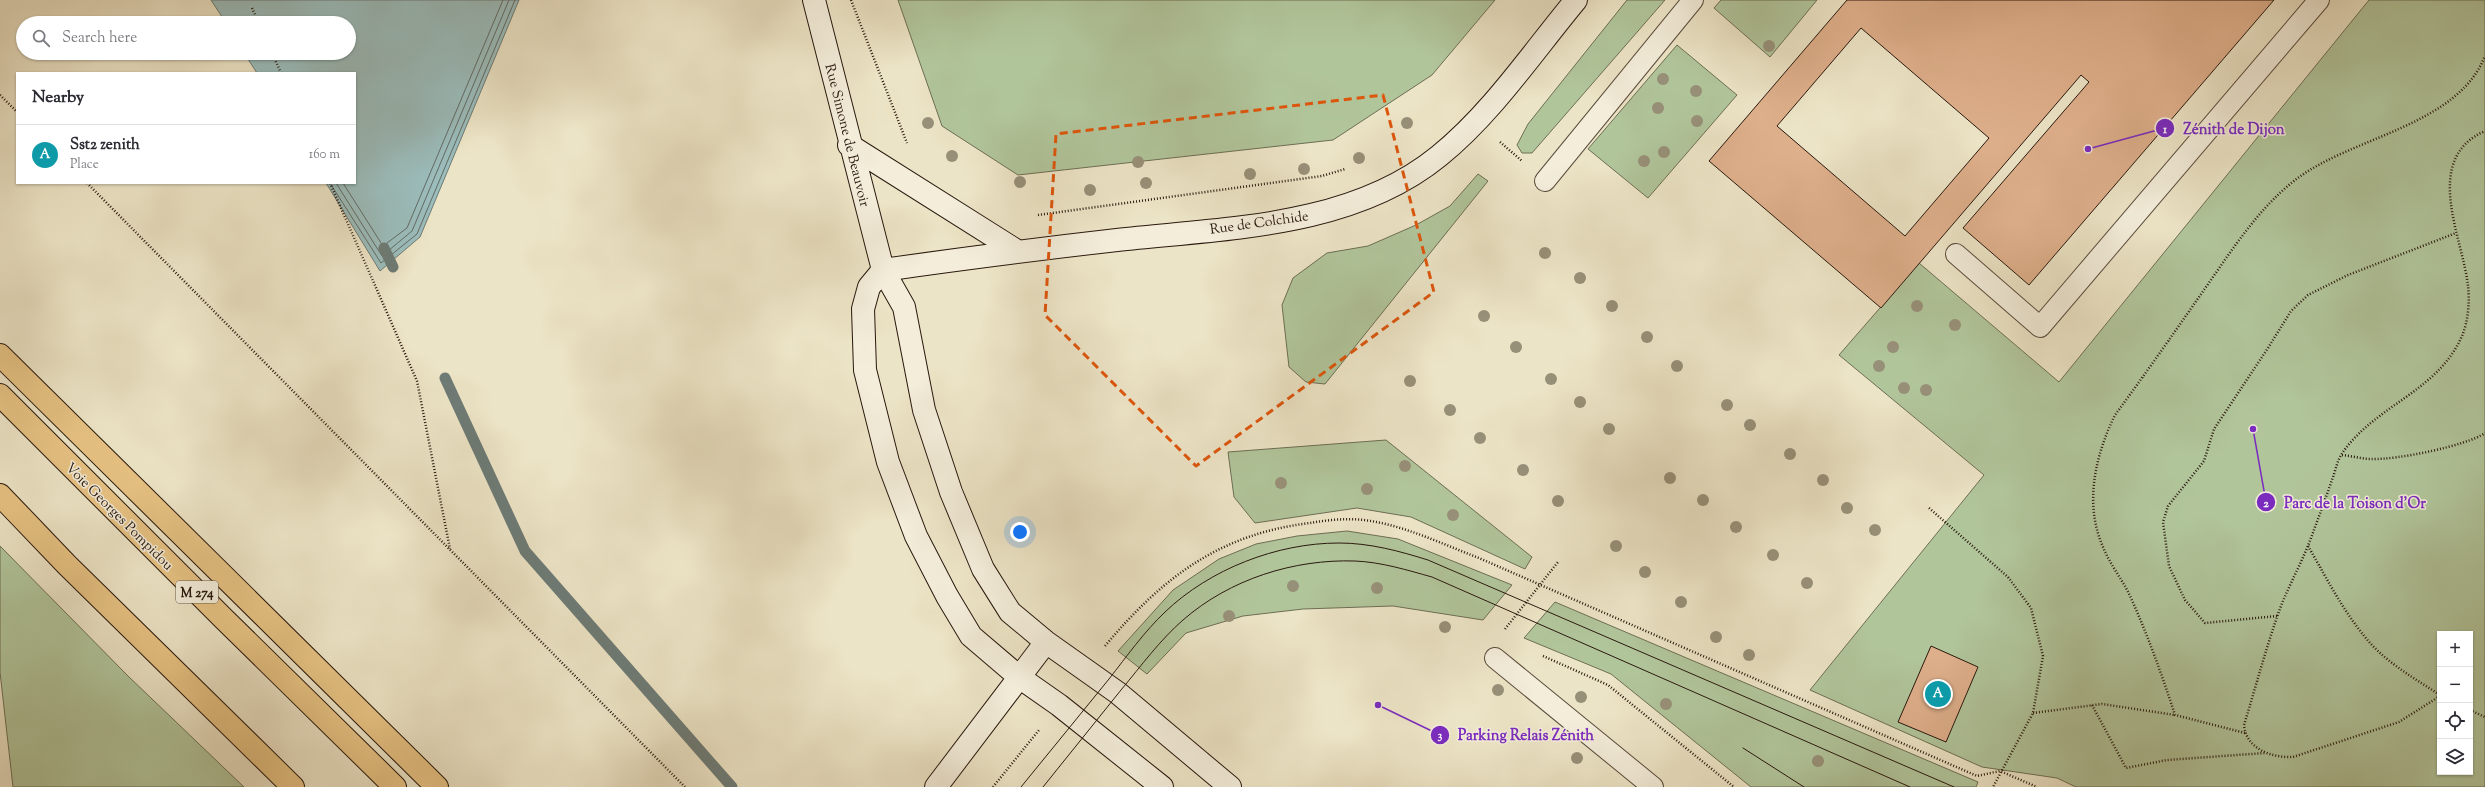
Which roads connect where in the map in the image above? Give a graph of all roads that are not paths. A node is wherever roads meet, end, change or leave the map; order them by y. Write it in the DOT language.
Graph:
graph roads {
  1 [pos="814,0"];
  2 [pos="1576,0"];
  3 [pos="1693,0"];
  4 [pos="2319,0"];
  5 [pos="849,145"];
  6 [pos="1545,181"];
  7 [pos="1017,251"];
  8 [pos="1956,254"];
  9 [pos="883,270"];
  10 [pos="0,355"];
  11 [pos="0,395"];
  12 [pos="0,495"];
  13 [pos="1046,642"];
  14 [pos="1496,658"];
  15 [pos="1019,677"];
  16 [pos="293,787"];
  17 [pos="395,787"];
  18 [pos="437,787"];
  19 [pos="936,787"];
  20 [pos="1162,787"];
  21 [pos="1230,787"];
  22 [pos="1653,787"];
  1 -- 5 [label="street, Rue Simone de Beauvoir"];
  2 -- 7 [label="street, Rue de Colchide"];
  3 -- 6 [label="lane"];
  4 -- 8 [label="lane"];
  5 -- 7 [label="street"];
  5 -- 9 [label="street, Rue Simone de Beauvoir"];
  7 -- 9 [label="street, Rue de Colchide"];
  9 -- 13 [label="street, Rue Simone de Beauvoir"];
  9 -- 15 [label="street"];
  10 -- 18 [label="highway"];
  11 -- 17 [label="highway, Voie Georges Pompidou / M 274"];
  12 -- 16 [label="highway"];
  13 -- 15 [label="street"];
  13 -- 21 [label="street, Rue Simone de Beauvoir"];
  14 -- 22 [label="lane"];
  15 -- 19 [label="street"];
  15 -- 20 [label="street"];
}
